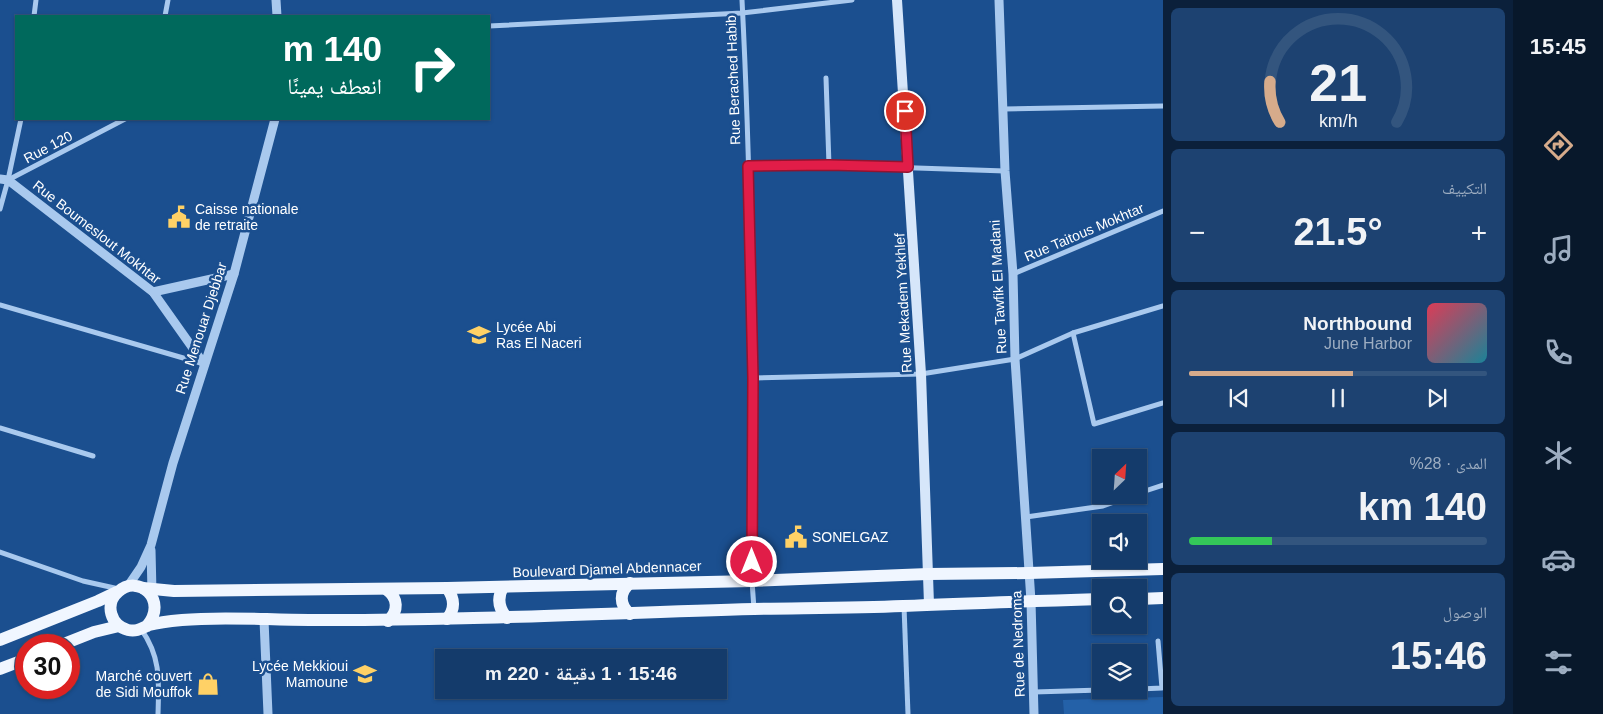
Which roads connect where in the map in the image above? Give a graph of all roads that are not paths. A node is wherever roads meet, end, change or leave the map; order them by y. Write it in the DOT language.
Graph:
graph roads {
  1 [pos="36,0"];
  2 [pos="168,0"];
  3 [pos="276,0"];
  4 [pos="742,0"];
  5 [pos="852,0"];
  6 [pos="897,0"];
  7 [pos="999,0"];
  8 [pos="742,13"];
  9 [pos="34,15"];
  10 [pos="164,15"];
  11 [pos="277,15"];
  12 [pos="490,26"];
  13 [pos="826,78"];
  14 [pos="1163,106"];
  15 [pos="1004,109"];
  16 [pos="21,120"];
  17 [pos="123,120"];
  18 [pos="275,120"];
  19 [pos="829,165"];
  20 [pos="748,166"];
  21 [pos="908,167"];
  22 [pos="1006,171"];
  23 [pos="4,180"];
  24 [pos="0,209"];
  25 [pos="1163,211"];
  26 [pos="234,274"];
  27 [pos="1013,274"];
  28 [pos="154,292"];
  29 [pos="0,305"];
  30 [pos="1163,306"];
  31 [pos="1073,333"];
  32 [pos="1015,359"];
  33 [pos="204,364"];
  34 [pos="921,374"];
  35 [pos="753,378"];
  36 [pos="1163,403"];
  37 [pos="0,428"];
  38 [pos="92,456"];
  39 [pos="1163,485"];
  40 [pos="1148,490"];
  41 [pos="1109,504"];
  42 [pos="1026,517"];
  43 [pos="151,545"];
  44 [pos="0,552"];
  45 [pos="1163,569"];
  46 [pos="1029,573"];
  47 [pos="928,574"];
  48 [pos="752,581"];
  49 [pos="630,583"];
  50 [pos="503,587"];
  51 [pos="447,588"];
  52 [pos="122,589"];
  53 [pos="387,590"];
  54 [pos="149,592"];
  55 [pos="1163,598"];
  56 [pos="1092,599"];
  57 [pos="1147,599"];
  58 [pos="1031,601"];
  59 [pos="929,604"];
  60 [pos="904,606"];
  61 [pos="754,609"];
  62 [pos="630,614"];
  63 [pos="507,618"];
  64 [pos="447,619"];
  65 [pos="264,620"];
  66 [pos="388,621"];
  67 [pos="120,626"];
  68 [pos="144,628"];
  69 [pos="80,638"];
  70 [pos="0,640"];
  71 [pos="1158,641"];
  72 [pos="15,663"];
  73 [pos="0,669"];
  74 [pos="1147,688"];
  75 [pos="1092,690"];
  76 [pos="1034,692"];
  77 [pos="158,714"];
  78 [pos="268,714"];
  79 [pos="908,714"];
  80 [pos="1034,714"];
  1 -- 9 [label="street"];
  2 -- 10 [label="street"];
  3 -- 11 [label="street"];
  4 -- 8 [label="street, Rue Berached Habib"];
  5 -- 8 [label="street"];
  6 -- 21 [label="main road, Rue Mekadem Yekhlef"];
  7 -- 15 [label="street, Rue Tawfik El Madani"];
  8 -- 12 [label="street"];
  8 -- 20 [label="street, Rue Berached Habib"];
  13 -- 19 [label="street"];
  14 -- 15 [label="street"];
  15 -- 22 [label="street, Rue Tawfik El Madani"];
  16 -- 23 [label="street"];
  17 -- 23 [label="street, Rue 120"];
  18 -- 26 [label="street, Rue Menouar Djebbar"];
  19 -- 20 [label="street"];
  19 -- 21 [label="street"];
  20 -- 35 [label="street, Rue Berached Habib"];
  21 -- 22 [label="street"];
  21 -- 34 [label="main road, Rue Mekadem Yekhlef"];
  22 -- 27 [label="street, Rue Tawfik El Madani"];
  23 -- 24 [label="street"];
  23 -- 28 [label="street, Rue Boumeslout Mokhtar"];
  25 -- 27 [label="street, Rue Taitous Mokhtar"];
  26 -- 28 [label="street"];
  26 -- 33 [label="street, Rue Menouar Djebbar"];
  27 -- 32 [label="street, Rue Tawfik El Madani"];
  28 -- 33 [label="street, Rue Boumeslout Mokhtar"];
  29 -- 33 [label="street"];
  30 -- 31 [label="street"];
  31 -- 32 [label="street"];
  31 -- 36 [label="street"];
  32 -- 34 [label="street"];
  32 -- 42 [label="street, Rue Tawfik El Madani"];
  33 -- 43 [label="street, Rue Menouar Djebbar"];
  34 -- 35 [label="street"];
  34 -- 47 [label="main road, Rue Mekadem Yekhlef"];
  35 -- 48 [label="street, Rue Berached Habib"];
  37 -- 38 [label="street"];
  39 -- 40 [label="street"];
  41 -- 42 [label="street"];
  42 -- 46 [label="street, Rue Tawfik El Madani"];
  43 -- 52 [label="street, Rue Menouar Djebbar"];
  43 -- 54 [label="street, Rue Menouar Djebbar"];
  44 -- 52 [label="street"];
  45 -- 46 [label="main road, Boulevard Djamel Abdennacer"];
  46 -- 47 [label="main road, Boulevard Djamel Abdennacer"];
  46 -- 58 [label="street, Rue de Nedroma"];
  47 -- 48 [label="main road, Boulevard Djamel Abdennacer"];
  47 -- 59 [label="main road, Rue Mekadem Yekhlef"];
  48 -- 49 [label="main road, Boulevard Djamel Abdennacer"];
  48 -- 61 [label="street, Rue Berached Habib"];
  49 -- 50 [label="main road, Boulevard Djamel Abdennacer"];
  49 -- 62 [label="main road"];
  50 -- 51 [label="main road, Boulevard Djamel Abdennacer"];
  50 -- 63 [label="main road"];
  51 -- 53 [label="main road, Boulevard Djamel Abdennacer"];
  51 -- 64 [label="main road"];
  52 -- 54 [label="main road"];
  52 -- 67 [label="main road"];
  52 -- 70 [label="main road"];
  53 -- 54 [label="main road, Boulevard Djamel Abdennacer"];
  53 -- 66 [label="main road"];
  54 -- 68 [label="main road"];
  55 -- 57 [label="main road"];
  56 -- 58 [label="main road"];
  58 -- 59 [label="main road"];
  58 -- 76 [label="street, Rue de Nedroma"];
  59 -- 60 [label="main road"];
  60 -- 61 [label="main road"];
  60 -- 79 [label="street"];
  61 -- 62 [label="main road"];
  62 -- 63 [label="main road"];
  63 -- 64 [label="main road"];
  64 -- 66 [label="main road"];
  65 -- 66 [label="main road"];
  65 -- 68 [label="main road"];
  65 -- 78 [label="street"];
  67 -- 68 [label="main road"];
  67 -- 69 [label="main road"];
  68 -- 77 [label="street"];
  71 -- 74 [label="street"];
  72 -- 73 [label="main road"];
  75 -- 76 [label="street"];
  76 -- 80 [label="street, Rue de Nedroma"];
}
